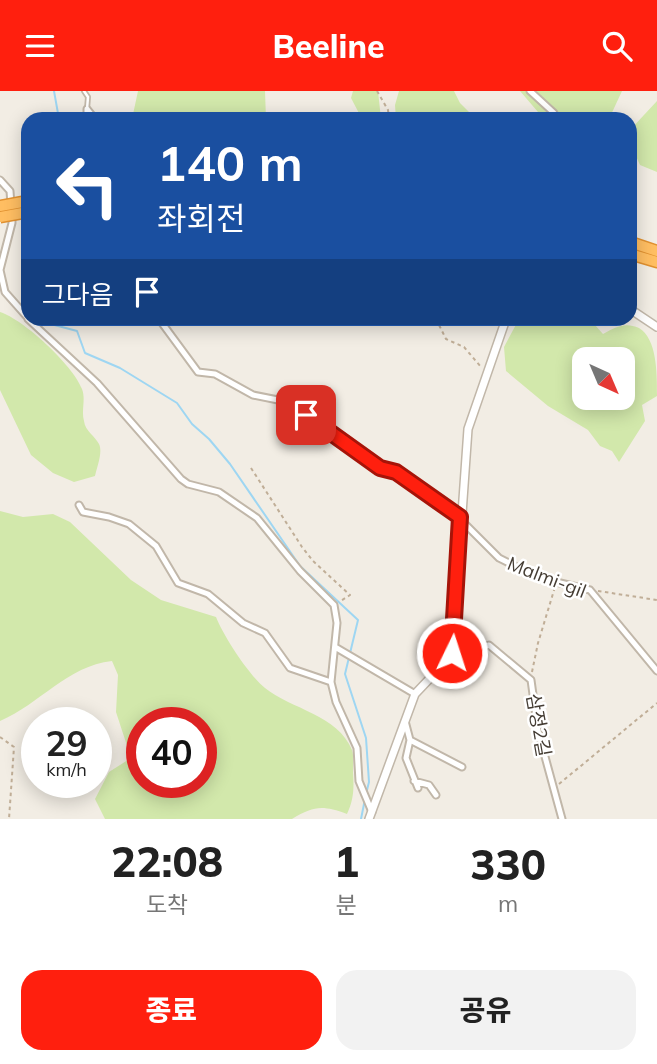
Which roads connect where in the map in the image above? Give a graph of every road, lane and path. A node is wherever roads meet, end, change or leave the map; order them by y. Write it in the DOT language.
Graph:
graph roads {
  1 [pos="84,91"];
  2 [pos="377,91"];
  3 [pos="530,91"];
  4 [pos="87,109"];
  5 [pos="87,112"];
  6 [pos="89,112"];
  7 [pos="388,112"];
  8 [pos="551,112"];
  9 [pos="0,180"];
  10 [pos="21,202"];
  11 [pos="0,206"];
  12 [pos="21,213"];
  13 [pos="0,217"];
  14 [pos="637,244"];
  15 [pos="657,251"];
  16 [pos="637,256"];
  17 [pos="657,262"];
  18 [pos="0,270"];
  19 [pos="21,310"];
  20 [pos="637,314"];
  21 [pos="36,326"];
  22 [pos="164,326"];
  23 [pos="440,326"];
  24 [pos="503,326"];
  25 [pos="657,327"];
  26 [pos="486,374"];
  27 [pos="251,468"];
  28 [pos="79,505"];
  29 [pos="460,518"];
  30 [pos="556,582"];
  31 [pos="590,590"];
  32 [pos="657,600"];
  33 [pos="336,604"];
  34 [pos="338,648"];
  35 [pos="452,653"];
  36 [pos="657,671"];
  37 [pos="531,680"];
  38 [pos="331,683"];
  39 [pos="415,694"];
  40 [pos="657,702"];
  41 [pos="405,720"];
  42 [pos="0,737"];
  43 [pos="410,740"];
  44 [pos="462,767"];
  45 [pos="414,781"];
  46 [pos="418,788"];
  47 [pos="553,789"];
  48 [pos="436,795"];
  49 [pos="371,815"];
  50 [pos="9,819"];
  51 [pos="562,819"];
  1 -- 4 [label="lane"];
  2 -- 7 [label="path"];
  3 -- 8 [label="street"];
  4 -- 5 [label="street"];
  4 -- 6 [label="street"];
  9 -- 18 [label="street"];
  10 -- 11 [label="highway, bridge"];
  12 -- 13 [label="highway, bridge"];
  14 -- 15 [label="highway"];
  16 -- 17 [label="highway"];
  18 -- 19 [label="street"];
  20 -- 25 [label="street"];
  21 -- 34 [label="street"];
  22 -- 29 [label="street, Malmi-gil"];
  23 -- 26 [label="path"];
  24 -- 26 [label="street"];
  26 -- 29 [label="street"];
  27 -- 33 [label="path"];
  28 -- 38 [label="street"];
  29 -- 30 [label="street, Malmi-gil"];
  29 -- 35 [label="street"];
  30 -- 31 [label="street, Malmi-gil"];
  30 -- 37 [label="path"];
  31 -- 32 [label="path"];
  31 -- 36 [label="street, Malmi-gil"];
  34 -- 38 [label="street"];
  34 -- 39 [label="street"];
  35 -- 37 [label="street, 삼정2길"];
  35 -- 39 [label="street"];
  37 -- 47 [label="street, 삼정2길"];
  38 -- 49 [label="street"];
  39 -- 41 [label="street"];
  40 -- 47 [label="path"];
  41 -- 43 [label="street"];
  41 -- 49 [label="street"];
  42 -- 50 [label="path"];
  43 -- 44 [label="street"];
  43 -- 45 [label="street"];
  45 -- 46 [label="street"];
  45 -- 48 [label="street"];
  47 -- 51 [label="street, 삼정2길"];
}
